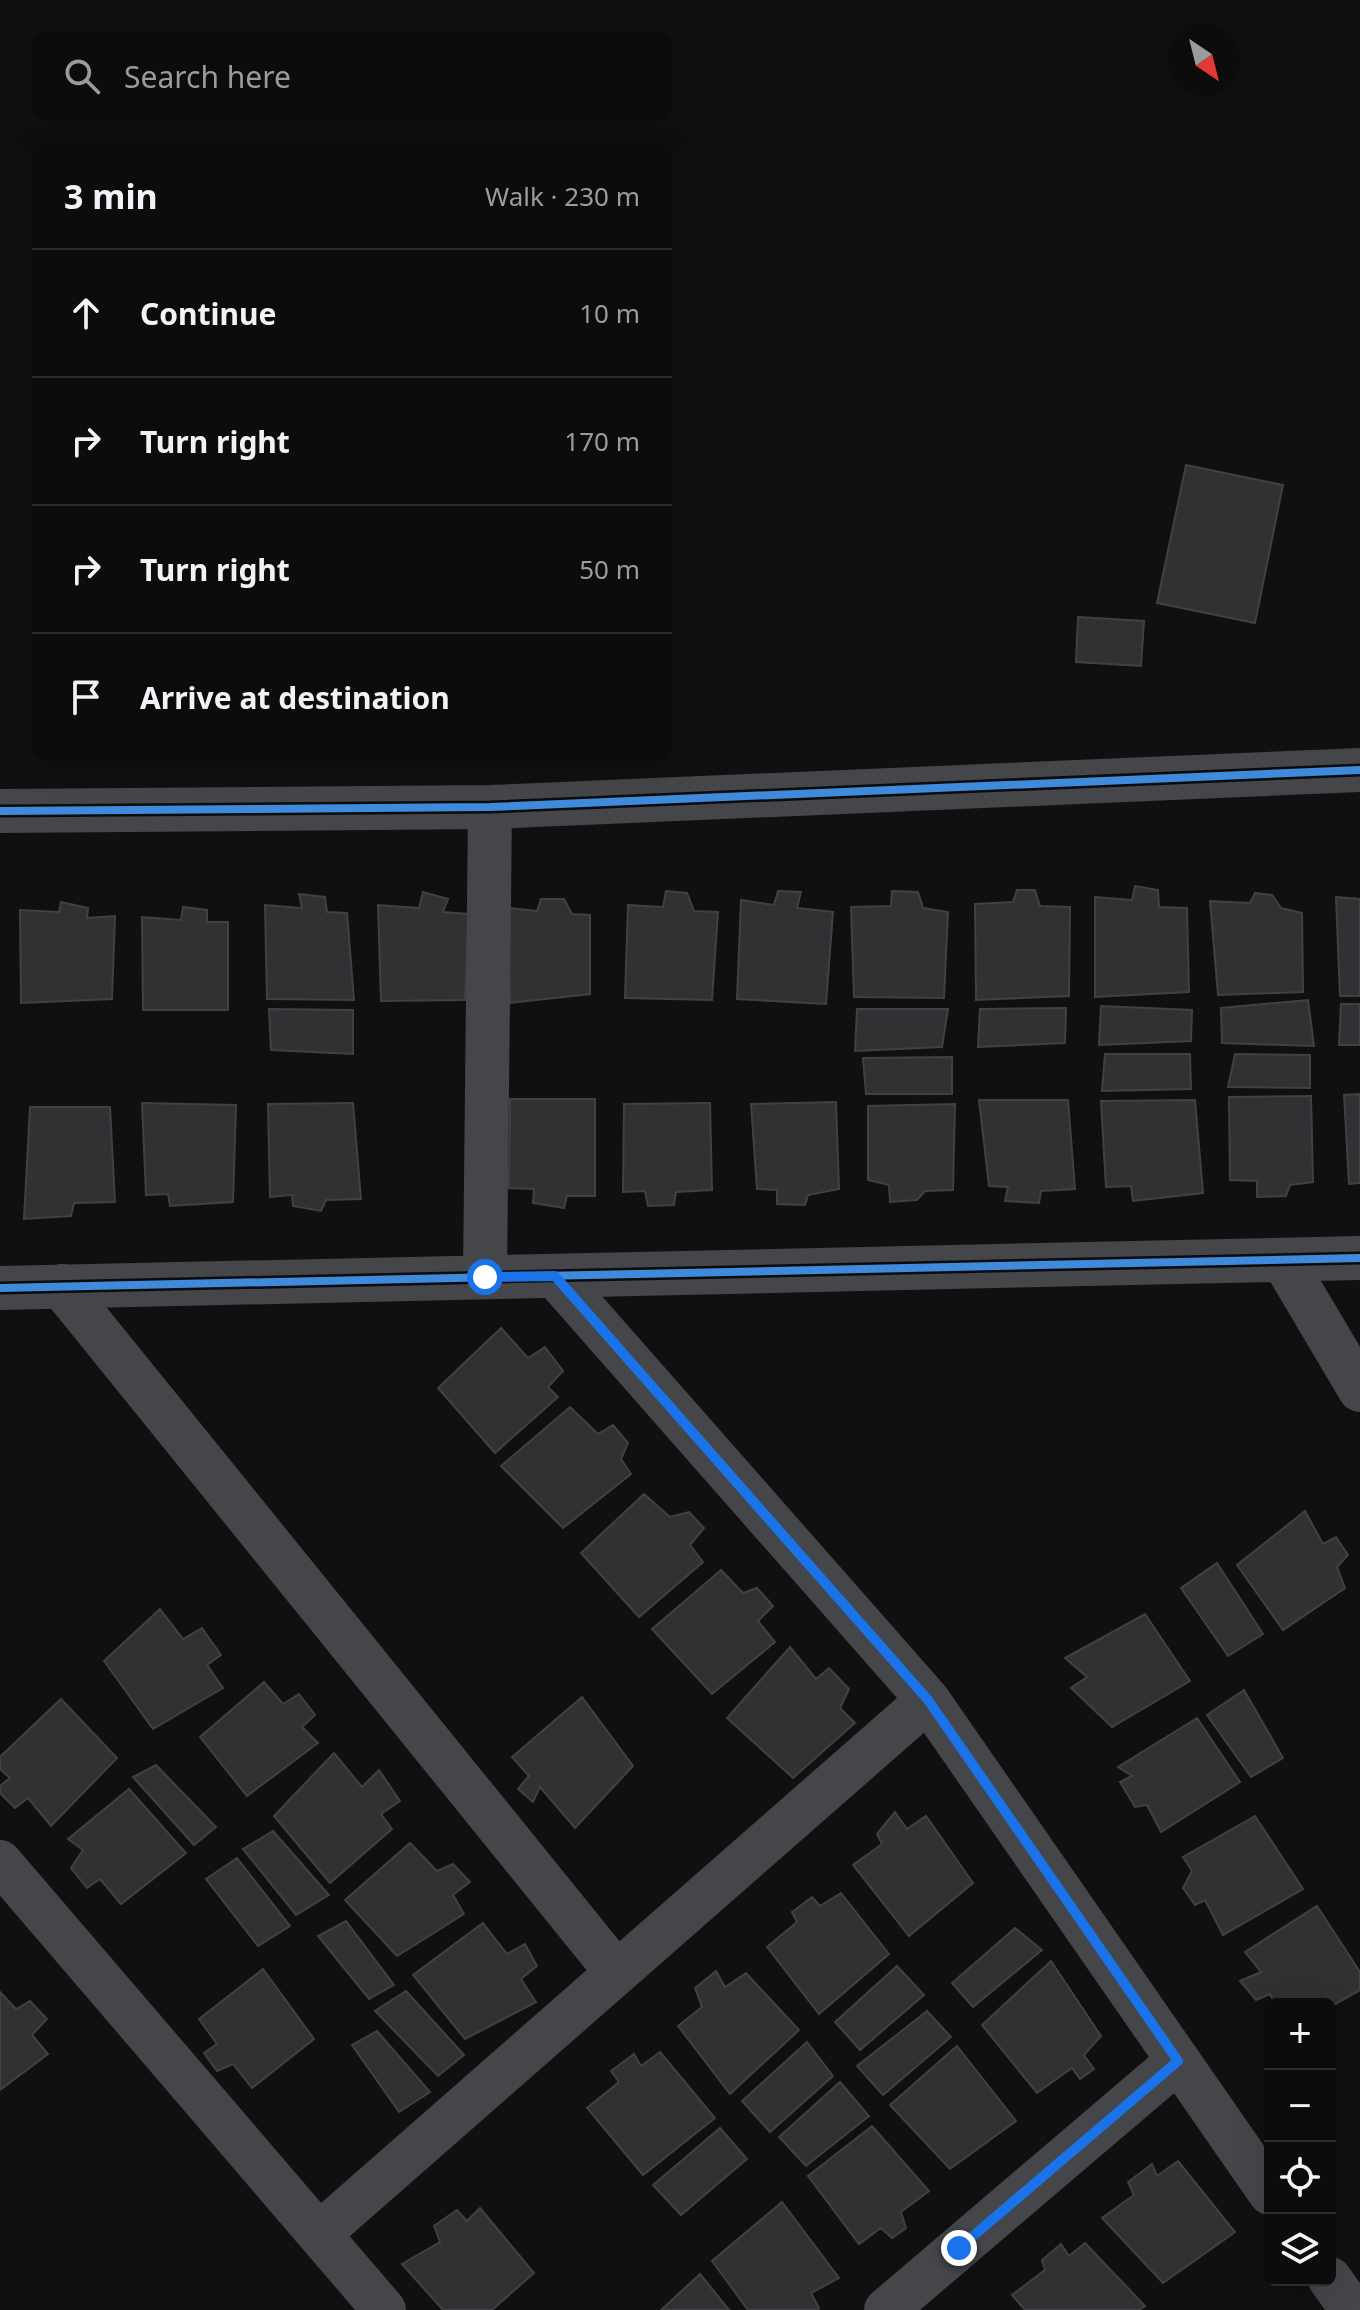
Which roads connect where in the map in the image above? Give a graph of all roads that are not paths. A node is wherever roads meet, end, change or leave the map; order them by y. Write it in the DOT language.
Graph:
graph roads {
  1 [pos="1360,770"];
  2 [pos="490,807"];
  3 [pos="0,811"];
  4 [pos="1360,1258"];
  5 [pos="1283,1260"];
  6 [pos="555,1276"];
  7 [pos="485,1277"];
  8 [pos="61,1286"];
  9 [pos="0,1288"];
  10 [pos="1360,1390"];
  11 [pos="928,1700"];
  12 [pos="0,1862"];
  13 [pos="617,1973"];
  14 [pos="1178,2061"];
  15 [pos="1264,2184"];
  16 [pos="319,2234"];
  17 [pos="1335,2286"];
  18 [pos="384,2310"];
  19 [pos="886,2310"];
  20 [pos="1352,2310"];
  1 -- 2 [label="street"];
  2 -- 3 [label="street"];
  2 -- 7 [label="street"];
  4 -- 5 [label="street"];
  5 -- 6 [label="street"];
  5 -- 10 [label="street"];
  6 -- 7 [label="street"];
  6 -- 11 [label="street"];
  7 -- 8 [label="street"];
  8 -- 9 [label="street"];
  8 -- 13 [label="street"];
  11 -- 13 [label="street"];
  11 -- 14 [label="street"];
  12 -- 16 [label="street"];
  13 -- 16 [label="street"];
  14 -- 15 [label="street"];
  14 -- 19 [label="street"];
  16 -- 18 [label="street"];
  17 -- 20 [label="street"];
}
